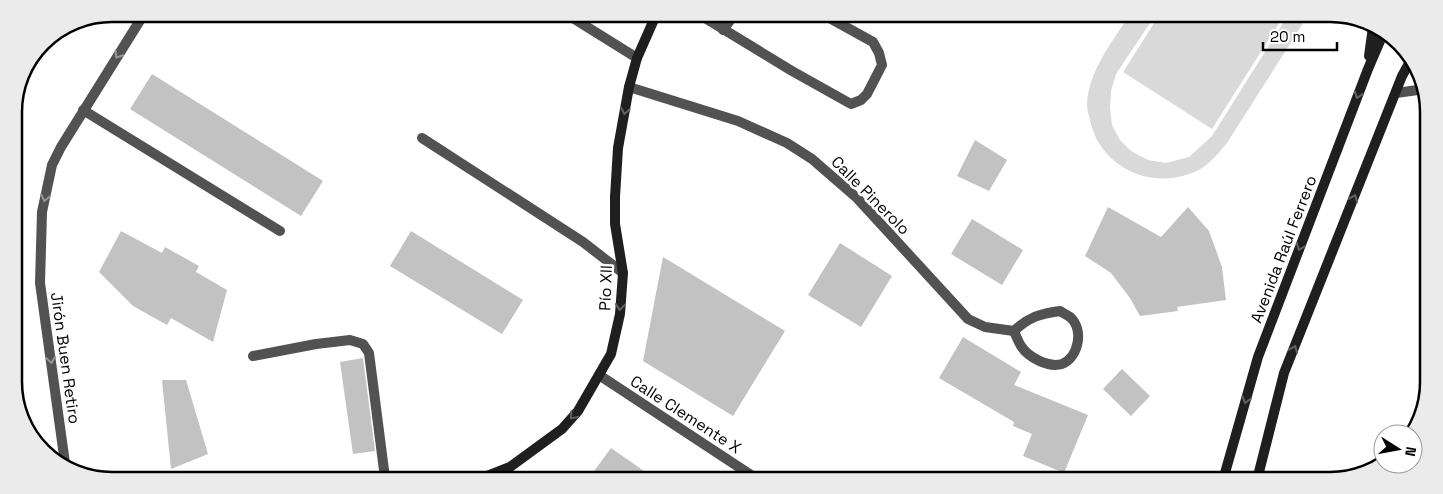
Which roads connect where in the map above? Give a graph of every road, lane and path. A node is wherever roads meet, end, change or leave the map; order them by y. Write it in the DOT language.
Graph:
graph roads {
  1 [pos="139,22"];
  2 [pos="579,22"];
  3 [pos="653,22"];
  4 [pos="711,22"];
  5 [pos="729,22"];
  6 [pos="837,22"];
  7 [pos="723,30"];
  8 [pos="1372,33"];
  9 [pos="1381,38"];
  10 [pos="637,58"];
  11 [pos="1408,67"];
  12 [pos="1368,69"];
  13 [pos="629,87"];
  14 [pos="1418,90"];
  15 [pos="1396,93"];
  16 [pos="83,110"];
  17 [pos="422,138"];
  18 [pos="280,231"];
  19 [pos="623,273"];
  20 [pos="1014,331"];
  21 [pos="254,356"];
  22 [pos="600,375"];
  23 [pos="64,457"];
  24 [pos="747,471"];
  25 [pos="1226,471"];
  26 [pos="1259,471"];
  27 [pos="384,472"];
  28 [pos="498,472"];
  1 -- 16 [label="street, Jirón Buen Retiro, one-way"];
  2 -- 10 [label="street"];
  3 -- 10 [label="main road, Pío XII"];
  4 -- 7 [label="street"];
  5 -- 7 [label="street"];
  6 -- 7 [label="street"];
  8 -- 12 [label="main road"];
  9 -- 12 [label="main road, Avenida Raúl Ferrero"];
  10 -- 13 [label="main road, Pío XII"];
  11 -- 15 [label="main road"];
  12 -- 25 [label="main road, Avenida Raúl Ferrero, one-way"];
  13 -- 19 [label="main road, Pío XII, one-way"];
  13 -- 20 [label="street, Calle Pinerolo"];
  14 -- 15 [label="street"];
  26 -- 15 [label="main road, one-way"];
  16 -- 18 [label="street"];
  16 -- 23 [label="street, Jirón Buen Retiro, one-way"];
  17 -- 19 [label="street"];
  19 -- 22 [label="main road, Pío XII, one-way"];
  20 -- 20 [label="street"];
  21 -- 27 [label="street"];
  22 -- 24 [label="street, Calle Clemente X"];
  22 -- 28 [label="main road, Pío XII, one-way"];
}
